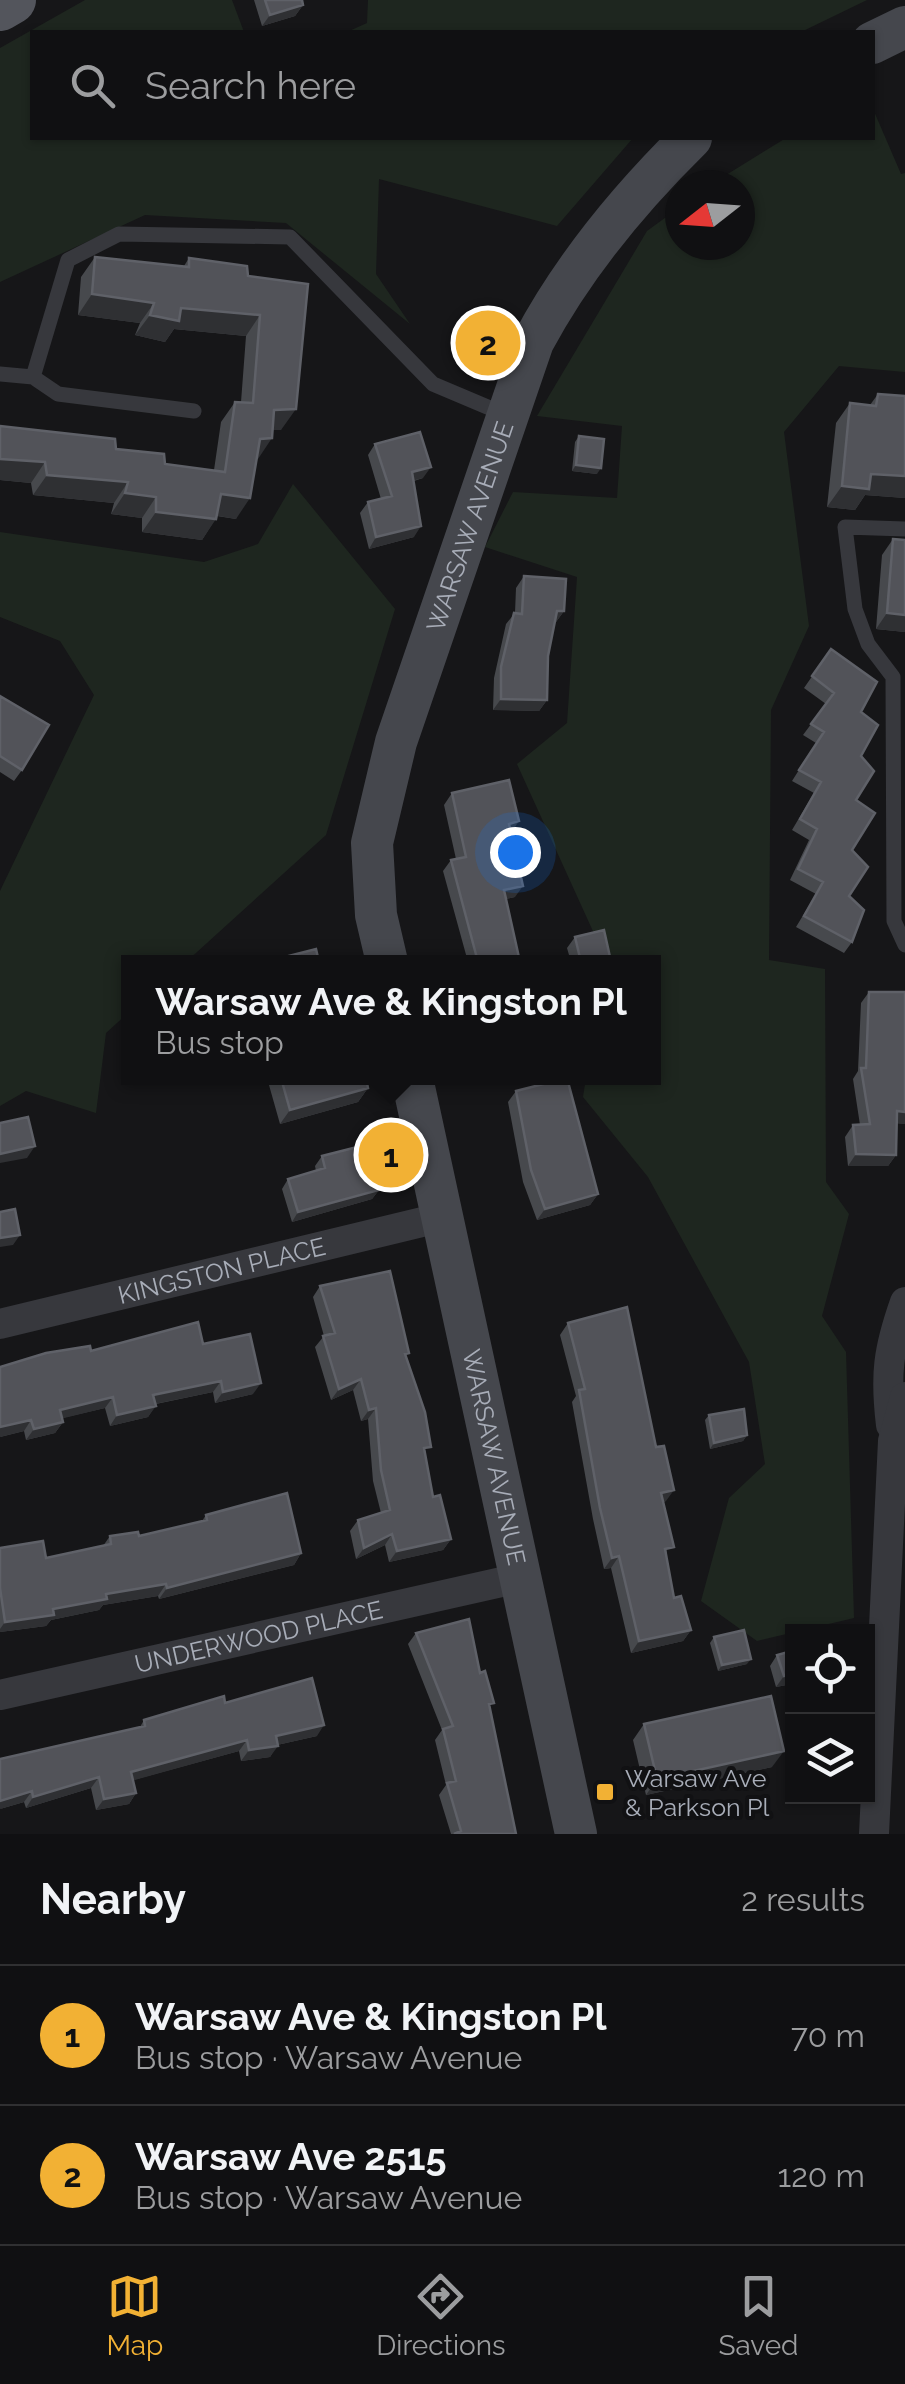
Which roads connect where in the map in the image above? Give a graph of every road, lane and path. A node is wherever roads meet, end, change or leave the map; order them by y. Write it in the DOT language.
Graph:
graph roads {
  1 [pos="12,0"];
  2 [pos="0,7"];
  3 [pos="905,27"];
  4 [pos="875,42"];
  5 [pos="689,140"];
  6 [pos="0,374"];
  7 [pos="33,376"];
  8 [pos="194,410"];
  9 [pos="508,415"];
  10 [pos="905,529"];
  11 [pos="905,945"];
  12 [pos="385,955"];
  13 [pos="414,1085"];
  14 [pos="444,1217"];
  15 [pos="905,1302"];
  16 [pos="0,1324"];
  17 [pos="905,1397"];
  18 [pos="899,1440"];
  19 [pos="518,1578"];
  20 [pos="0,1695"];
  21 [pos="576,1834"];
  22 [pos="874,1834"];
  1 -- 2 [label="main road"];
  3 -- 4 [label="main road"];
  5 -- 9 [label="main road, WARSAW AVENUE"];
  6 -- 7 [label="lane"];
  7 -- 8 [label="lane"];
  7 -- 9 [label="lane"];
  9 -- 12 [label="main road, WARSAW AVENUE"];
  10 -- 11 [label="lane"];
  13 -- 14 [label="main road, WARSAW AVENUE"];
  14 -- 16 [label="street, KINGSTON PLACE"];
  14 -- 19 [label="main road, WARSAW AVENUE"];
  15 -- 18 [label="street"];
  17 -- 18 [label="street"];
  18 -- 22 [label="street"];
  19 -- 20 [label="street, UNDERWOOD PLACE"];
  19 -- 21 [label="main road, WARSAW AVENUE"];
}
